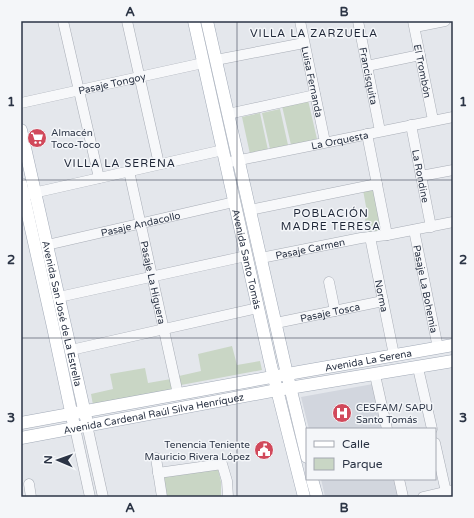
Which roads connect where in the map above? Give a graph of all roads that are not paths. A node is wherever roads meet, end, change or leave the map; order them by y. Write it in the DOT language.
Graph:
graph roads {
  1 [pos="63,21"];
  2 [pos="127,21"];
  3 [pos="194,21"];
  4 [pos="207,21"];
  5 [pos="300,21"];
  6 [pos="358,21"];
  7 [pos="445,21"];
  8 [pos="414,24"];
  9 [pos="304,43"];
  10 [pos="420,55"];
  11 [pos="216,60"];
  12 [pos="203,63"];
  13 [pos="367,66"];
  14 [pos="140,77"];
  15 [pos="79,90"];
  16 [pos="315,96"];
  17 [pos="21,103"];
  18 [pos="228,114"];
  19 [pos="453,116"];
  20 [pos="434,120"];
  21 [pos="411,125"];
  22 [pos="21,130"];
  23 [pos="380,131"];
  24 [pos="367,134"];
  25 [pos="324,142"];
  26 [pos="223,150"];
  27 [pos="239,160"];
  28 [pos="226,163"];
  29 [pos="160,164"];
  30 [pos="453,170"];
  31 [pos="129,171"];
  32 [pos="421,176"];
  33 [pos="99,178"];
  34 [pos="377,184"];
  35 [pos="25,192"];
  36 [pos="234,202"];
  37 [pos="250,210"];
  38 [pos="453,222"];
  39 [pos="140,224"];
  40 [pos="431,226"];
  41 [pos="414,230"];
  42 [pos="387,235"];
  43 [pos="370,237"];
  44 [pos="47,245"];
  45 [pos="246,256"];
  46 [pos="261,258"];
  47 [pos="152,276"];
  48 [pos="329,282"];
  49 [pos="59,297"];
  50 [pos="383,301"];
  51 [pos="258,308"];
  52 [pos="335,311"];
  53 [pos="276,323"];
  54 [pos="164,329"];
  55 [pos="453,345"];
  56 [pos="438,348"];
  57 [pos="71,350"];
  58 [pos="394,355"];
  59 [pos="453,361"];
  60 [pos="418,368"];
  61 [pos="281,375"];
  62 [pos="375,375"];
  63 [pos="284,389"];
  64 [pos="178,394"];
  65 [pos="84,411"];
  66 [pos="72,414"];
  67 [pos="21,423"];
  68 [pos="87,425"];
  69 [pos="75,428"];
  70 [pos="387,428"];
  71 [pos="432,428"];
  72 [pos="21,438"];
  73 [pos="436,446"];
  74 [pos="306,454"];
  75 [pos="156,458"];
  76 [pos="158,473"];
  77 [pos="312,480"];
  78 [pos="399,480"];
  79 [pos="29,484"];
  80 [pos="450,491"];
  81 [pos="31,497"];
  82 [pos="90,497"];
  83 [pos="103,497"];
  84 [pos="162,497"];
  85 [pos="228,497"];
  86 [pos="304,497"];
  87 [pos="317,497"];
  88 [pos="404,497"];
  89 [pos="423,497"];
  1 -- 15 [label="street"];
  2 -- 14 [label="street"];
  3 -- 12 [label="main road, Avenida Santo Tomás"];
  4 -- 11 [label="main road, Avenida Santo Tomás"];
  5 -- 9 [label="street, Luisa Fernanda"];
  6 -- 13 [label="street, Francisquita"];
  7 -- 8 [label="street"];
  8 -- 10 [label="street, El Trombón"];
  9 -- 11 [label="street"];
  9 -- 16 [label="street, Luisa Fernanda"];
  10 -- 13 [label="street"];
  10 -- 20 [label="street, El Trombón"];
  11 -- 18 [label="main road, Avenida Santo Tomás"];
  12 -- 14 [label="street, Pasaje Tongoy"];
  12 -- 26 [label="main road, Avenida Santo Tomás"];
  13 -- 23 [label="street, Francisquita"];
  14 -- 15 [label="street, Pasaje Tongoy"];
  14 -- 29 [label="street"];
  15 -- 17 [label="street, Pasaje Tongoy"];
  15 -- 33 [label="street"];
  16 -- 18 [label="street"];
  16 -- 25 [label="street, Luisa Fernanda"];
  18 -- 27 [label="main road, Avenida Santo Tomás"];
  19 -- 20 [label="street, La Orquesta"];
  20 -- 21 [label="street, La Orquesta"];
  21 -- 23 [label="street, La Orquesta"];
  21 -- 32 [label="street, La Rondine"];
  22 -- 35 [label="main road, Avenida San José de La Estrella"];
  23 -- 24 [label="street, La Orquesta"];
  24 -- 25 [label="street, La Orquesta"];
  24 -- 34 [label="street"];
  25 -- 27 [label="street, La Orquesta"];
  26 -- 28 [label="main road, Avenida Santo Tomás"];
  26 -- 29 [label="street"];
  27 -- 28 [label="street, La Orquesta"];
  27 -- 37 [label="main road, Avenida Santo Tomás"];
  28 -- 36 [label="main road, Avenida Santo Tomás"];
  29 -- 31 [label="street"];
  30 -- 32 [label="street"];
  31 -- 33 [label="street"];
  31 -- 39 [label="street, Pasaje La Higuera"];
  32 -- 40 [label="street, La Rondine"];
  33 -- 35 [label="street"];
  34 -- 37 [label="street"];
  34 -- 42 [label="street"];
  35 -- 44 [label="main road, Avenida San José de La Estrella"];
  35 -- 66 [label="main road, Avenida San José de La Estrella"];
  36 -- 39 [label="street, Pasaje Andacollo"];
  36 -- 45 [label="main road, Avenida Santo Tomás"];
  37 -- 46 [label="main road, Avenida Santo Tomás"];
  38 -- 40 [label="street, Pasaje Carmen"];
  39 -- 44 [label="street, Pasaje Andacollo"];
  39 -- 47 [label="street, Pasaje La Higuera"];
  40 -- 41 [label="street, Pasaje Carmen"];
  41 -- 42 [label="street, Pasaje Carmen"];
  41 -- 56 [label="street, Pasaje La Bohemia"];
  42 -- 43 [label="street, Pasaje Carmen"];
  43 -- 46 [label="street, Pasaje Carmen"];
  43 -- 50 [label="street, Norma"];
  44 -- 49 [label="main road, Avenida San José de La Estrella"];
  45 -- 47 [label="street"];
  45 -- 51 [label="main road, Avenida Santo Tomás"];
  46 -- 53 [label="main road, Avenida Santo Tomás"];
  47 -- 49 [label="street"];
  47 -- 54 [label="street, Pasaje La Higuera"];
  48 -- 52 [label="street"];
  49 -- 57 [label="main road, Avenida San José de La Estrella"];
  50 -- 52 [label="street, Pasaje Tosca"];
  50 -- 58 [label="street, Norma"];
  51 -- 54 [label="street"];
  51 -- 61 [label="main road, Avenida Santo Tomás"];
  52 -- 53 [label="street, Pasaje Tosca"];
  53 -- 61 [label="main road, Avenida Santo Tomás"];
  54 -- 57 [label="street"];
  54 -- 64 [label="street, Pasaje La Higuera"];
  55 -- 56 [label="main road, Avenida La Serena"];
  56 -- 58 [label="main road, Avenida La Serena"];
  57 -- 65 [label="main road, Avenida San José de La Estrella"];
  58 -- 61 [label="main road, Avenida La Serena"];
  59 -- 60 [label="main road, Avenida La Serena"];
  60 -- 62 [label="main road, Avenida La Serena"];
  60 -- 71 [label="street"];
  61 -- 63 [label="main road, Avenida Santo Tomás"];
  61 -- 64 [label="main road, Avenida Cardenal Raúl Silva Henríquez"];
  62 -- 63 [label="main road, Avenida La Serena"];
  62 -- 70 [label="street"];
  63 -- 68 [label="main road, Avenida Cardenal Raúl Silva Henríquez"];
  63 -- 74 [label="main road, Avenida Santo Tomás"];
  63 -- 86 [label="main road, Avenida Santo Tomás"];
  64 -- 65 [label="main road, Avenida Cardenal Raúl Silva Henríquez"];
  65 -- 66 [label="main road, Avenida Cardenal Raúl Silva Henríquez"];
  65 -- 68 [label="main road, Avenida San José de La Estrella"];
  66 -- 67 [label="main road, Avenida Cardenal Raúl Silva Henríquez"];
  66 -- 69 [label="main road, Avenida San José de La Estrella"];
  68 -- 69 [label="main road, Avenida Cardenal Raúl Silva Henríquez"];
  68 -- 83 [label="street, Avenida San José de La Estrella"];
  69 -- 72 [label="main road, Avenida Cardenal Raúl Silva Henríquez"];
  69 -- 82 [label="street, Avenida San José de La Estrella"];
  73 -- 80 [label="street"];
  75 -- 76 [label="street"];
  76 -- 84 [label="street"];
  76 -- 85 [label="street"];
  77 -- 87 [label="main road"];
  78 -- 88 [label="street"];
  79 -- 81 [label="street"];
  80 -- 89 [label="street"];
}
